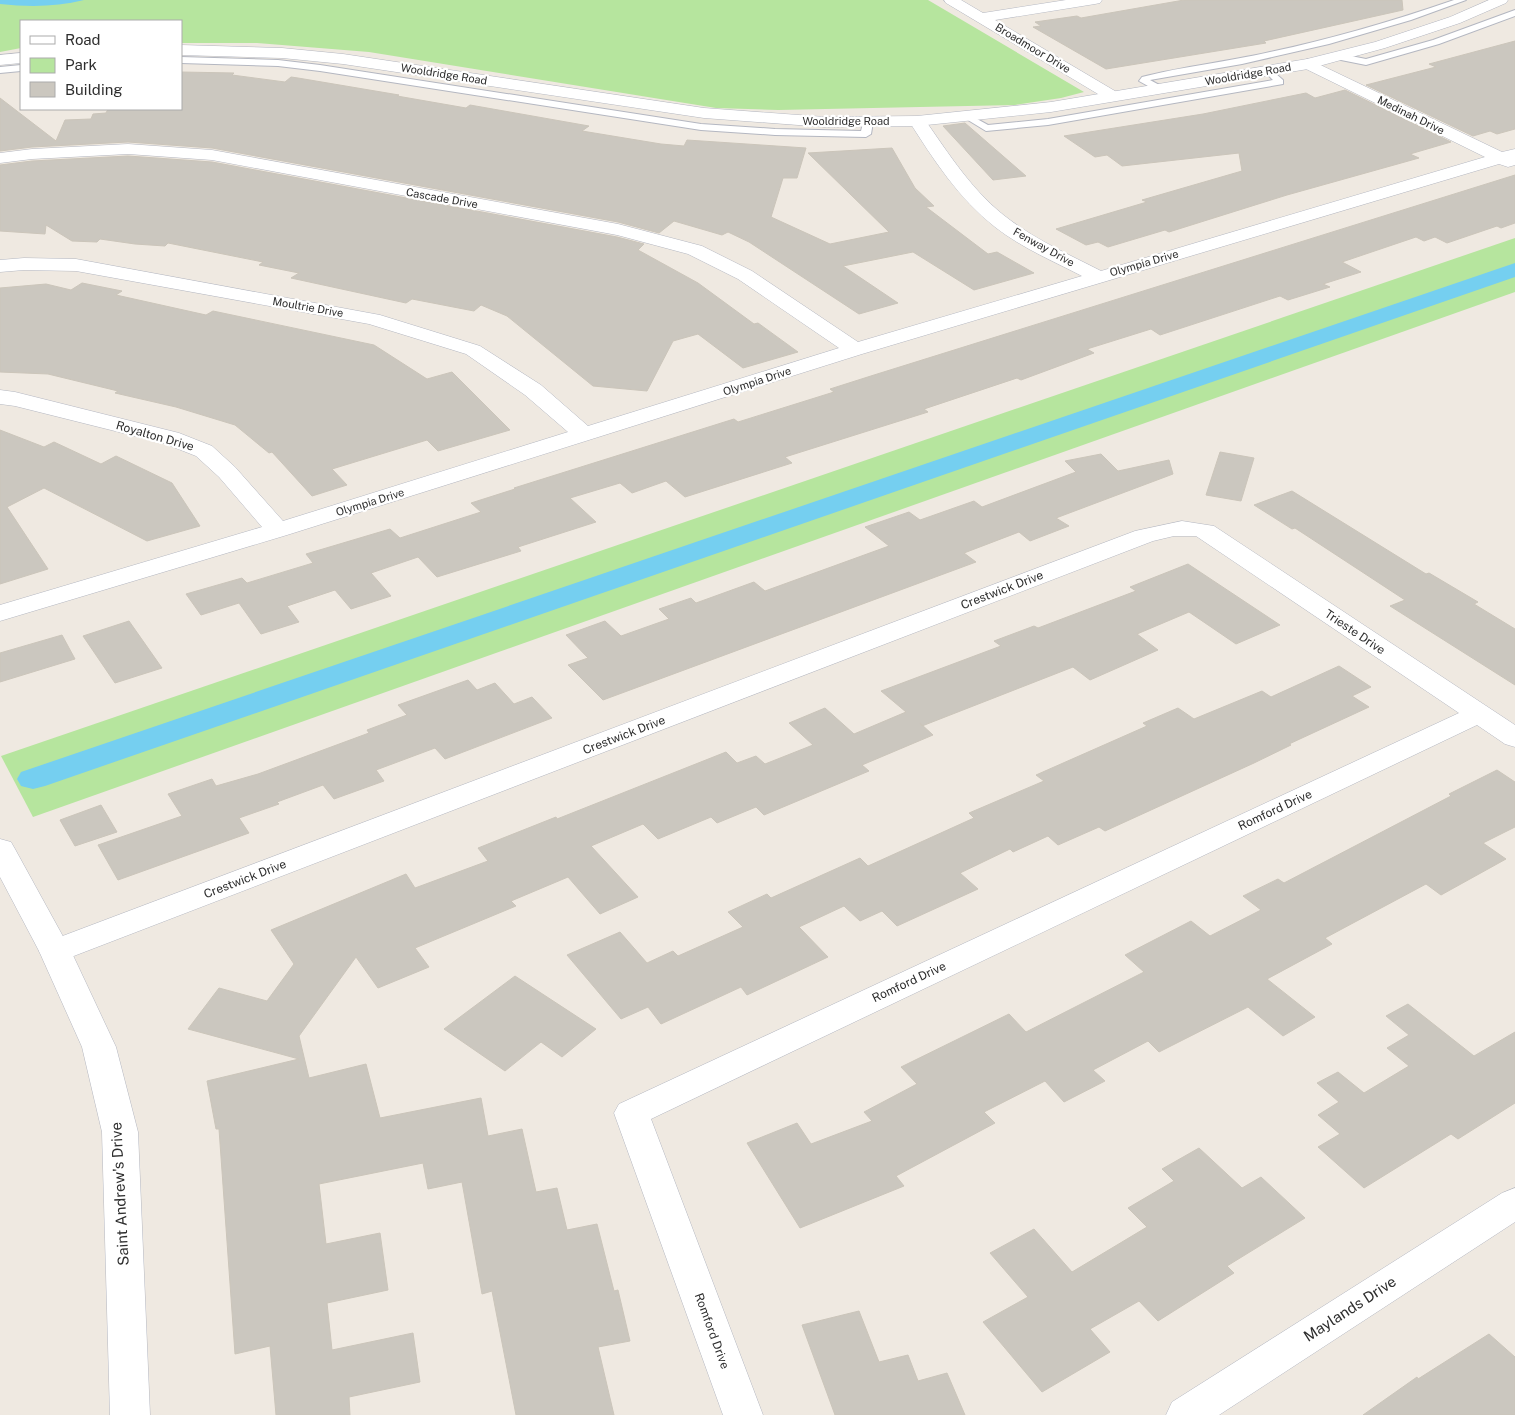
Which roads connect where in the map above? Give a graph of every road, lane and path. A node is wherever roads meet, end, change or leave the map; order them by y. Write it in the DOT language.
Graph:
graph roads {
  1 [pos="951,0"];
  2 [pos="1095,0"];
  3 [pos="1462,0"];
  4 [pos="1501,0"];
  5 [pos="1515,13"];
  6 [pos="983,17"];
  7 [pos="182,50"];
  8 [pos="1283,52"];
  9 [pos="1336,56"];
  10 [pos="20,58"];
  11 [pos="0,60"];
  12 [pos="182,60"];
  13 [pos="1308,64"];
  14 [pos="20,68"];
  15 [pos="0,70"];
  16 [pos="1269,71"];
  17 [pos="463,76"];
  18 [pos="446,87"];
  19 [pos="1160,89"];
  20 [pos="1114,97"];
  21 [pos="968,117"];
  22 [pos="917,121"];
  23 [pos="868,122"];
  24 [pos="0,158"];
  25 [pos="1510,159"];
  26 [pos="0,266"];
  27 [pos="1098,277"];
  28 [pos="855,350"];
  29 [pos="0,397"];
  30 [pos="585,435"];
  31 [pos="1195,528"];
  32 [pos="278,530"];
  33 [pos="0,613"];
  34 [pos="1479,714"];
  35 [pos="1515,738"];
  36 [pos="0,849"];
  37 [pos="55,951"];
  38 [pos="1515,1203"];
  39 [pos="130,1415"];
  40 [pos="743,1415"];
  41 [pos="1186,1415"];
  1 -- 6 [label="street, Broadmoor Drive"];
  2 -- 6 [label="street"];
  3 -- 8 [label="lane"];
  4 -- 9 [label="street, Wooldridge Road"];
  5 -- 9 [label="lane"];
  6 -- 20 [label="street, Broadmoor Drive"];
  7 -- 17 [label="street, Wooldridge Road"];
  8 -- 13 [label="lane"];
  8 -- 19 [label="lane"];
  9 -- 13 [label="street, Wooldridge Road"];
  10 -- 11 [label="street"];
  12 -- 18 [label="lane"];
  13 -- 16 [label="street, Wooldridge Road"];
  13 -- 25 [label="street, Medinah Drive"];
  14 -- 15 [label="lane"];
  16 -- 19 [label="street, Wooldridge Road"];
  16 -- 21 [label="lane"];
  17 -- 18 [label="lane"];
  17 -- 23 [label="street, Wooldridge Road"];
  18 -- 23 [label="lane"];
  19 -- 20 [label="street, Wooldridge Road"];
  20 -- 21 [label="street, Wooldridge Road"];
  21 -- 22 [label="street, Wooldridge Road"];
  22 -- 23 [label="street, Wooldridge Road"];
  22 -- 27 [label="street, Fenway Drive"];
  24 -- 28 [label="street, Cascade Drive"];
  25 -- 27 [label="street, Olympia Drive"];
  26 -- 30 [label="street, Moultrie Drive"];
  27 -- 28 [label="street, Olympia Drive"];
  28 -- 30 [label="street, Olympia Drive"];
  29 -- 32 [label="street, Royalton Drive"];
  30 -- 32 [label="street, Olympia Drive"];
  31 -- 34 [label="street, Trieste Drive"];
  31 -- 37 [label="street, Crestwick Drive"];
  32 -- 33 [label="street, Olympia Drive"];
  34 -- 35 [label="street, Trieste Drive"];
  34 -- 40 [label="street, Romford Drive"];
  36 -- 37 [label="street, Saint Andrew's Drive"];
  37 -- 39 [label="street, Saint Andrew's Drive"];
  38 -- 41 [label="street, Maylands Drive"];
}
